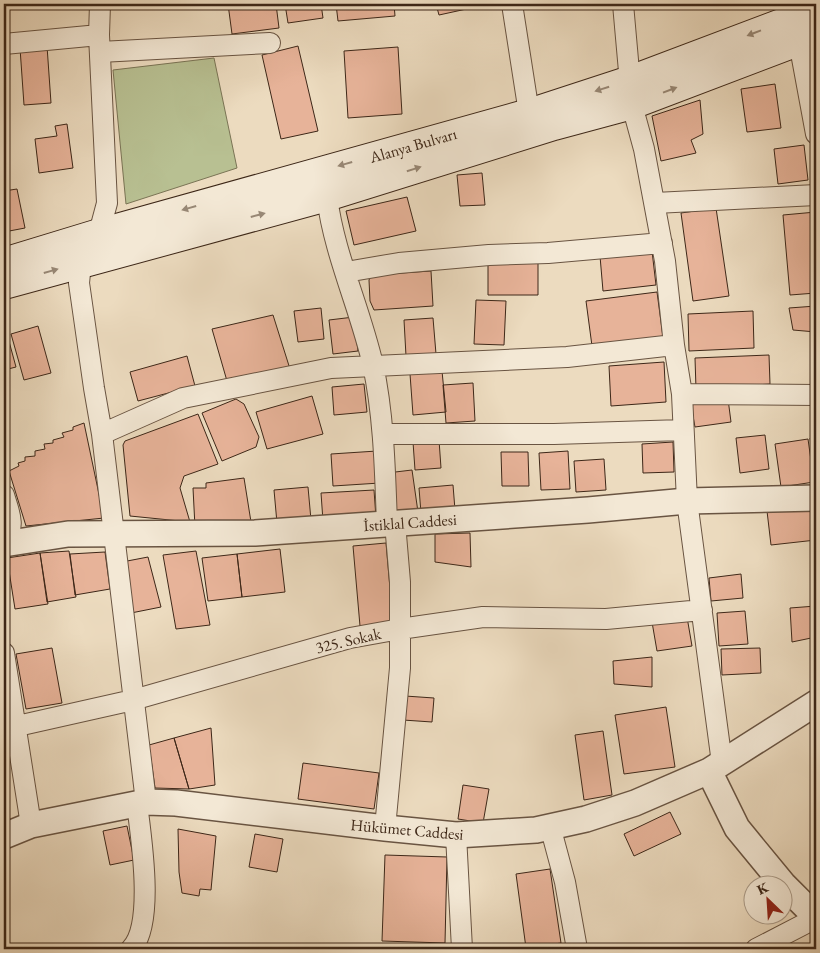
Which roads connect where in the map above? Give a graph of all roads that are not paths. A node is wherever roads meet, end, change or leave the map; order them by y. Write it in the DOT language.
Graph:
graph roads {
  1 [pos="100,4"];
  2 [pos="512,4"];
  3 [pos="623,4"];
  4 [pos="816,10"];
  5 [pos="798,25"];
  6 [pos="270,43"];
  7 [pos="4,44"];
  8 [pos="100,44"];
  9 [pos="631,92"];
  10 [pos="529,113"];
  11 [pos="816,134"];
  12 [pos="816,195"];
  13 [pos="327,197"];
  14 [pos="655,203"];
  15 [pos="99,233"];
  16 [pos="662,243"];
  17 [pos="4,262"];
  18 [pos="81,263"];
  19 [pos="346,272"];
  20 [pos="4,285"];
  21 [pos="674,345"];
  22 [pos="373,366"];
  23 [pos="682,394"];
  24 [pos="816,394"];
  25 [pos="683,430"];
  26 [pos="102,434"];
  27 [pos="383,434"];
  28 [pos="4,495"];
  29 [pos="816,498"];
  30 [pos="688,501"];
  31 [pos="391,524"];
  32 [pos="114,535"];
  33 [pos="4,540"];
  34 [pos="4,544"];
  35 [pos="702,610"];
  36 [pos="400,629"];
  37 [pos="4,653"];
  38 [pos="133,700"];
  39 [pos="816,703"];
  40 [pos="9,728"];
  41 [pos="715,767"];
  42 [pos="141,803"];
  43 [pos="30,825"];
  44 [pos="550,826"];
  45 [pos="385,828"];
  46 [pos="456,835"];
  47 [pos="4,836"];
  48 [pos="816,918"];
  49 [pos="130,949"];
  50 [pos="462,949"];
  51 [pos="577,949"];
  52 [pos="756,949"];
  1 -- 8 [label="street"];
  2 -- 10 [label="street"];
  3 -- 9 [label="street"];
  4 -- 5 [label="main road, Alanya Bulvarı"];
  5 -- 9 [label="main road, Alanya Bulvarı"];
  5 -- 11 [label="street"];
  6 -- 8 [label="street"];
  7 -- 8 [label="street"];
  8 -- 15 [label="street"];
  9 -- 10 [label="main road, Alanya Bulvarı, one-way"];
  13 -- 9 [label="main road, Alanya Bulvarı, one-way"];
  9 -- 14 [label="street"];
  10 -- 15 [label="main road, Alanya Bulvarı, one-way"];
  12 -- 14 [label="street"];
  18 -- 13 [label="main road, Alanya Bulvarı, one-way"];
  13 -- 19 [label="street"];
  14 -- 16 [label="street"];
  15 -- 17 [label="main road, Alanya Bulvarı"];
  15 -- 18 [label="street"];
  16 -- 19 [label="street"];
  16 -- 21 [label="street"];
  20 -- 18 [label="main road, Alanya Bulvarı, one-way"];
  18 -- 26 [label="street"];
  19 -- 22 [label="street"];
  21 -- 22 [label="street"];
  21 -- 23 [label="street"];
  22 -- 26 [label="street"];
  22 -- 27 [label="street"];
  23 -- 24 [label="street"];
  23 -- 25 [label="street"];
  25 -- 27 [label="street"];
  25 -- 30 [label="street"];
  26 -- 32 [label="street"];
  27 -- 31 [label="street"];
  28 -- 33 [label="street"];
  29 -- 30 [label="street, İstiklal Caddesi"];
  30 -- 31 [label="street, İstiklal Caddesi"];
  30 -- 35 [label="street"];
  31 -- 32 [label="street, İstiklal Caddesi"];
  31 -- 36 [label="street"];
  32 -- 34 [label="street, İstiklal Caddesi"];
  32 -- 38 [label="street"];
  35 -- 36 [label="street, 325. Sokak"];
  35 -- 41 [label="street"];
  36 -- 38 [label="street, 325. Sokak"];
  36 -- 45 [label="street"];
  37 -- 40 [label="street"];
  38 -- 40 [label="street, 325. Sokak"];
  38 -- 42 [label="street"];
  39 -- 41 [label="street, Hükümet Caddesi"];
  40 -- 43 [label="street"];
  41 -- 44 [label="street, Hükümet Caddesi"];
  41 -- 48 [label="street"];
  42 -- 43 [label="street, Hükümet Caddesi"];
  42 -- 45 [label="street, Hükümet Caddesi"];
  42 -- 49 [label="street"];
  43 -- 47 [label="street, Hükümet Caddesi"];
  44 -- 46 [label="street, Hükümet Caddesi"];
  44 -- 51 [label="street"];
  45 -- 46 [label="street, Hükümet Caddesi"];
  46 -- 50 [label="street"];
  48 -- 52 [label="street"];
}
